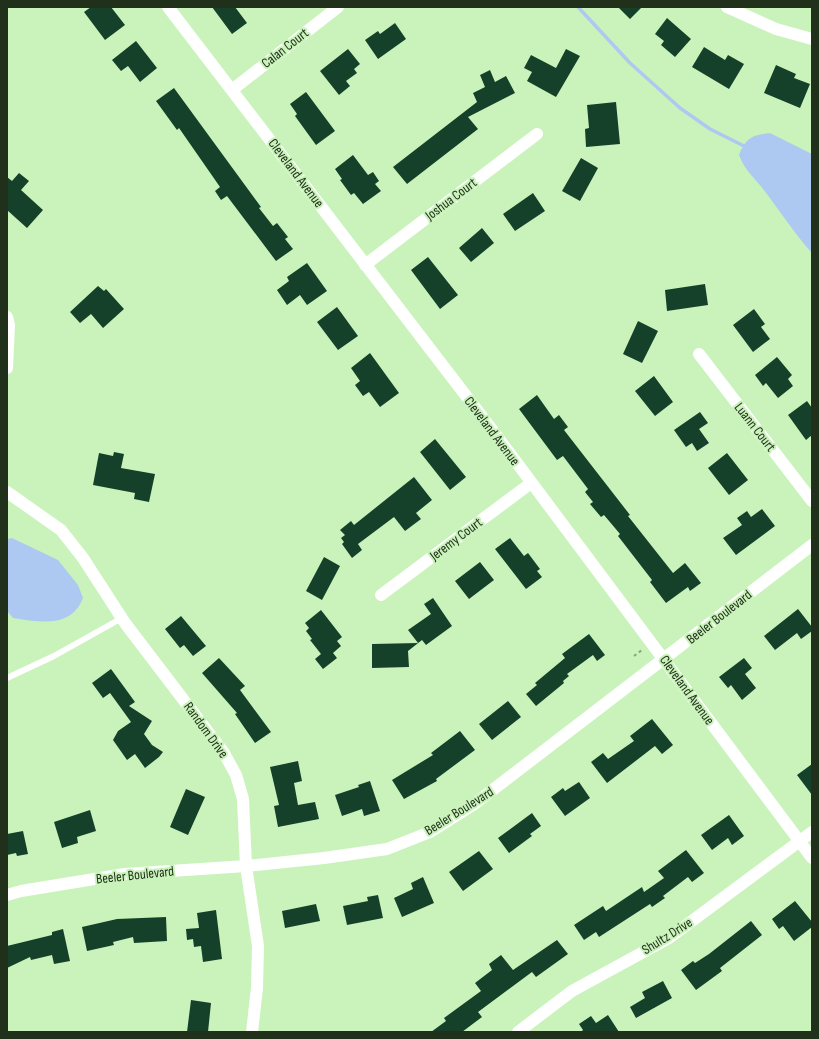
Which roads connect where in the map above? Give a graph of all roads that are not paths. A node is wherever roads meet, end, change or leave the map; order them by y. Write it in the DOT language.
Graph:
graph roads {
  1 [pos="168,7"];
  2 [pos="338,7"];
  3 [pos="727,7"];
  4 [pos="812,39"];
  5 [pos="232,90"];
  6 [pos="537,134"];
  7 [pos="365,265"];
  8 [pos="7,317"];
  9 [pos="699,354"];
  10 [pos="7,368"];
  11 [pos="531,483"];
  12 [pos="7,492"];
  13 [pos="812,501"];
  14 [pos="812,546"];
  15 [pos="381,595"];
  16 [pos="122,618"];
  17 [pos="664,659"];
  18 [pos="7,678"];
  19 [pos="812,832"];
  20 [pos="799,842"];
  21 [pos="812,858"];
  22 [pos="246,866"];
  23 [pos="7,895"];
  24 [pos="523,1031"];
  25 [pos="252,1032"];
  1 -- 5 [label="street, Cleveland Avenue"];
  2 -- 5 [label="street, Calan Court"];
  3 -- 4 [label="street"];
  5 -- 7 [label="street, Cleveland Avenue"];
  6 -- 7 [label="street, Joshua Court"];
  7 -- 11 [label="street, Cleveland Avenue"];
  8 -- 10 [label="street"];
  9 -- 13 [label="street, Luann Court"];
  11 -- 15 [label="street, Jeremy Court"];
  11 -- 17 [label="street, Cleveland Avenue"];
  12 -- 16 [label="street, Random Drive"];
  14 -- 17 [label="street, Beeler Boulevard"];
  16 -- 18 [label="lane"];
  16 -- 22 [label="street, Random Drive"];
  17 -- 20 [label="street, Cleveland Avenue"];
  17 -- 22 [label="street, Beeler Boulevard"];
  19 -- 20 [label="street, Shultz Drive"];
  20 -- 21 [label="street, Cleveland Avenue"];
  20 -- 24 [label="street, Shultz Drive"];
  22 -- 23 [label="street, Beeler Boulevard"];
  22 -- 25 [label="street, Random Drive"];
}
